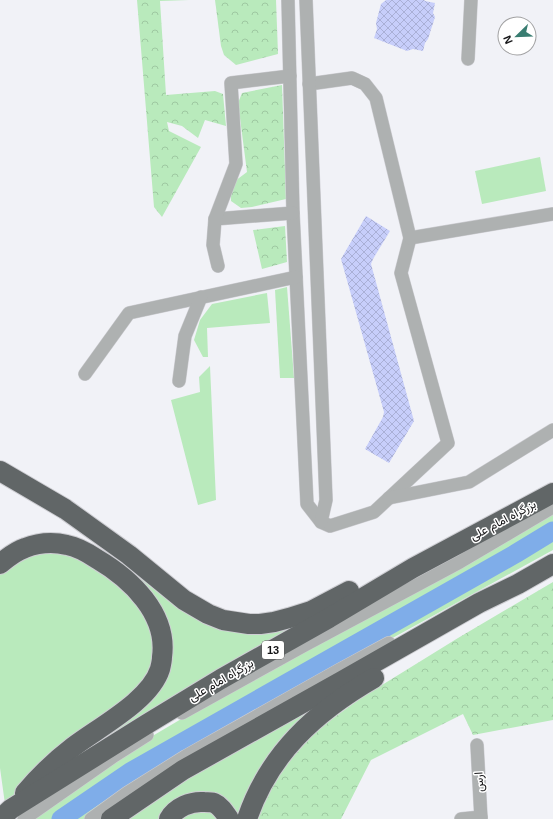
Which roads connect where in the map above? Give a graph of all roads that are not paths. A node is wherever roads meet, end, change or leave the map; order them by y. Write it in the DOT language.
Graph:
graph roads {
  1 [pos="288,0"];
  2 [pos="306,0"];
  3 [pos="471,0"];
  4 [pos="468,59"];
  5 [pos="290,76"];
  6 [pos="309,84"];
  7 [pos="311,145"];
  8 [pos="292,146"];
  9 [pos="293,213"];
  10 [pos="553,214"];
  11 [pos="215,219"];
  12 [pos="410,238"];
  13 [pos="218,266"];
  14 [pos="296,277"];
  15 [pos="201,297"];
  16 [pos="85,374"];
  17 [pos="179,381"];
  18 [pos="553,430"];
  19 [pos="0,471"];
  20 [pos="553,493"];
  21 [pos="389,498"];
  22 [pos="553,507"];
  23 [pos="321,522"];
  24 [pos="553,553"];
  25 [pos="0,564"];
  26 [pos="553,564"];
  27 [pos="412,568"];
  28 [pos="479,603"];
  29 [pos="477,745"];
  30 [pos="12,816"];
  31 [pos="481,818"];
  32 [pos="91,819"];
  33 [pos="111,819"];
  34 [pos="169,819"];
  35 [pos="229,819"];
  36 [pos="247,819"];
  37 [pos="461,819"];
  1 -- 5 [label="street"];
  2 -- 6 [label="street"];
  3 -- 4 [label="street"];
  5 -- 8 [label="street"];
  5 -- 11 [label="street"];
  6 -- 7 [label="street"];
  6 -- 12 [label="street"];
  7 -- 8 [label="street"];
  7 -- 23 [label="street"];
  8 -- 9 [label="street"];
  9 -- 11 [label="street"];
  9 -- 14 [label="street"];
  10 -- 12 [label="street"];
  11 -- 13 [label="street"];
  12 -- 21 [label="street"];
  14 -- 15 [label="street"];
  14 -- 23 [label="street"];
  15 -- 16 [label="street"];
  15 -- 17 [label="street"];
  18 -- 21 [label="street"];
  19 -- 27 [label="highway"];
  20 -- 27 [label="highway, بزرگراه امام علی / 13"];
  21 -- 23 [label="street"];
  22 -- 30 [label="street"];
  24 -- 32 [label="street"];
  25 -- 30 [label="highway"];
  26 -- 28 [label="highway"];
  27 -- 30 [label="highway, بزرگراه امام علی / 13"];
  28 -- 33 [label="highway"];
  28 -- 36 [label="highway"];
  29 -- 31 [label="street, ارس"];
  31 -- 37 [label="street"];
  34 -- 35 [label="highway"];
}
